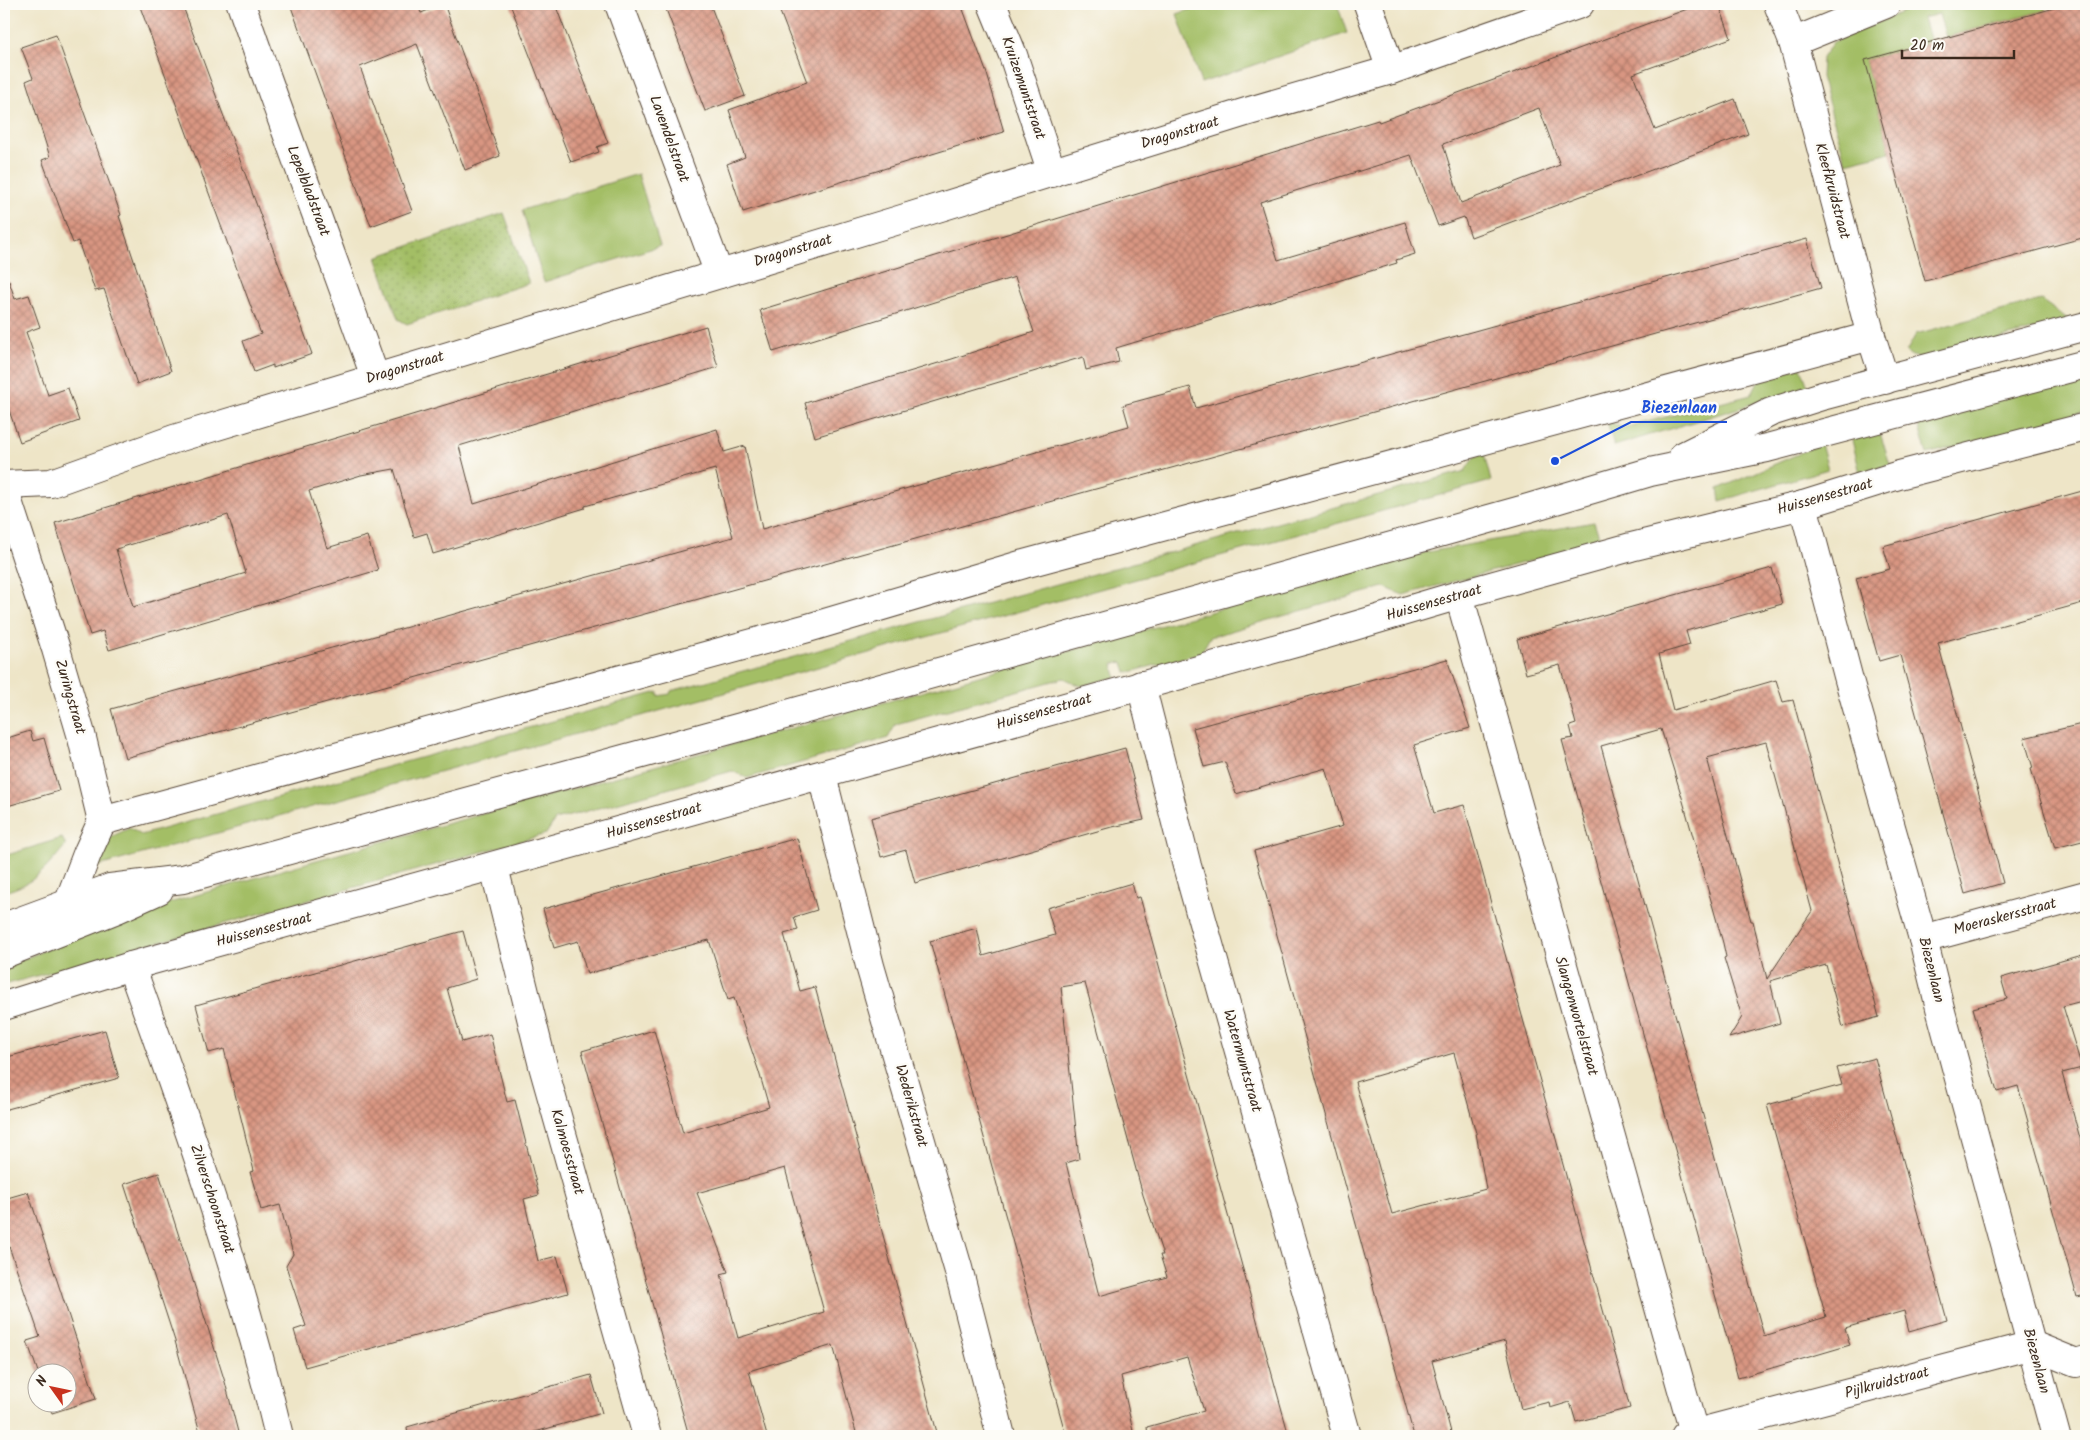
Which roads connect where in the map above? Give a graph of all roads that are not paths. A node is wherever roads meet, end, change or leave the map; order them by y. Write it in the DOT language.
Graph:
graph roads {
  1 [pos="241,4"];
  2 [pos="619,4"];
  3 [pos="992,4"];
  4 [pos="1368,4"];
  5 [pos="1580,4"];
  6 [pos="1778,4"];
  7 [pos="1886,4"];
  8 [pos="1793,42"];
  9 [pos="1391,70"];
  10 [pos="1052,173"];
  11 [pos="719,274"];
  12 [pos="2086,326"];
  13 [pos="1871,336"];
  14 [pos="2086,364"];
  15 [pos="376,377"];
  16 [pos="1885,380"];
  17 [pos="1895,413"];
  18 [pos="2086,427"];
  19 [pos="1650,472"];
  20 [pos="4,485"];
  21 [pos="4,489"];
  22 [pos="1803,505"];
  23 [pos="1459,595"];
  24 [pos="1140,685"];
  25 [pos="822,776"];
  26 [pos="102,820"];
  27 [pos="494,867"];
  28 [pos="183,879"];
  29 [pos="2086,895"];
  30 [pos="68,904"];
  31 [pos="4,927"];
  32 [pos="1924,939"];
  33 [pos="4,954"];
  34 [pos="132,966"];
  35 [pos="4,1006"];
  36 [pos="2032,1345"];
  37 [pos="2086,1360"];
  38 [pos="1691,1435"];
  39 [pos="279,1436"];
  40 [pos="647,1436"];
  41 [pos="1000,1436"];
  42 [pos="1347,1436"];
  43 [pos="2056,1436"];
  1 -- 15 [label="street, Lepelbladstraat"];
  2 -- 11 [label="street, Lavendelstraat"];
  3 -- 10 [label="street, Kruizemuntstraat"];
  4 -- 9 [label="street"];
  5 -- 9 [label="street, Dragonstraat"];
  6 -- 8 [label="street, Kleefkruidstraat"];
  7 -- 8 [label="street"];
  8 -- 13 [label="street, Kleefkruidstraat"];
  9 -- 10 [label="street, Dragonstraat"];
  10 -- 11 [label="street, Dragonstraat"];
  11 -- 15 [label="street, Dragonstraat"];
  12 -- 16 [label="street"];
  13 -- 16 [label="street, Kleefkruidstraat"];
  13 -- 26 [label="street"];
  14 -- 17 [label="street"];
  15 -- 20 [label="street, Dragonstraat"];
  16 -- 17 [label="street, Kleefkruidstraat"];
  16 -- 19 [label="street"];
  17 -- 19 [label="street"];
  18 -- 22 [label="street, Huissensestraat"];
  19 -- 28 [label="street"];
  21 -- 26 [label="street, Zuringstraat"];
  22 -- 23 [label="street, Huissensestraat"];
  22 -- 32 [label="street, Biezenlaan"];
  23 -- 24 [label="street, Huissensestraat"];
  23 -- 38 [label="street, Slangenwortelstraat"];
  24 -- 25 [label="street, Huissensestraat"];
  24 -- 42 [label="street, Watermuntstraat"];
  25 -- 27 [label="street, Huissensestraat"];
  25 -- 41 [label="street, Wederikstraat"];
  26 -- 30 [label="street"];
  27 -- 34 [label="street, Huissensestraat"];
  27 -- 40 [label="street, Kalmoesstraat"];
  28 -- 30 [label="street"];
  28 -- 33 [label="street"];
  29 -- 32 [label="street, Moeraskersstraat"];
  30 -- 31 [label="street"];
  32 -- 36 [label="street, Biezenlaan"];
  34 -- 35 [label="street, Huissensestraat"];
  34 -- 39 [label="street, Zilverschoonstraat"];
  36 -- 37 [label="street"];
  36 -- 38 [label="street, Pijlkruidstraat"];
  36 -- 43 [label="street, Biezenlaan"];
}
